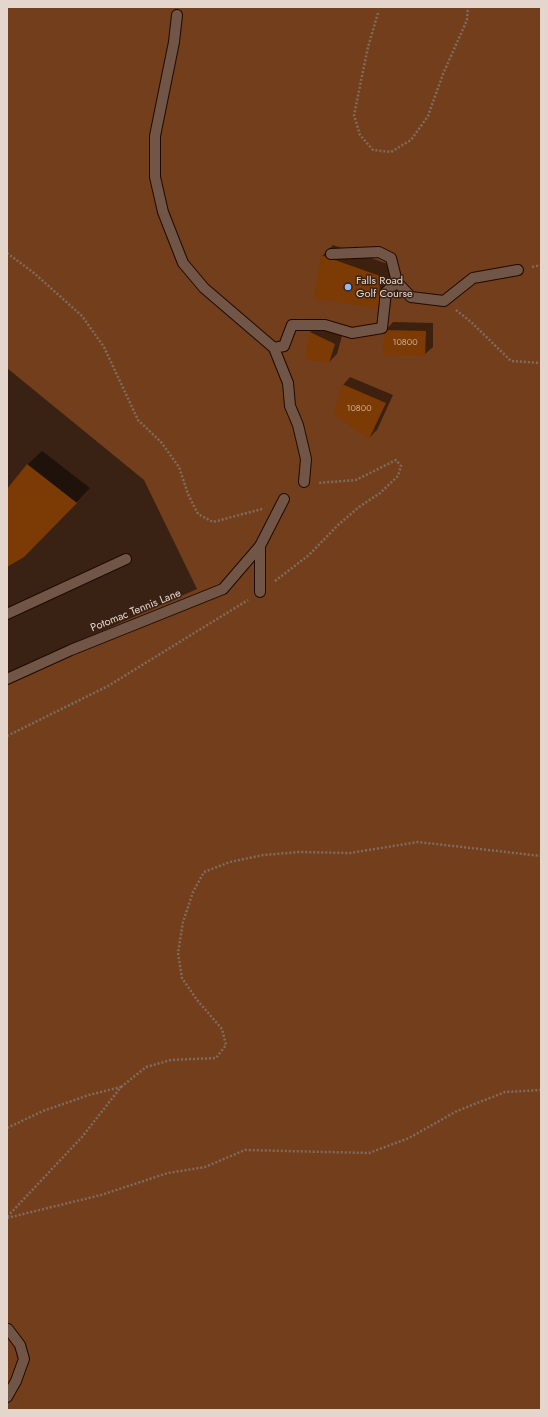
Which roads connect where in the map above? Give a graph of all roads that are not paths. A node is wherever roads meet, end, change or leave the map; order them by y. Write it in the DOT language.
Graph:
graph roads {
  1 [pos="177,15"];
  2 [pos="331,254"];
  3 [pos="518,270"];
  4 [pos="397,282"];
  5 [pos="274,348"];
  6 [pos="304,482"];
  7 [pos="284,499"];
  8 [pos="260,546"];
  9 [pos="126,559"];
  10 [pos="260,592"];
  11 [pos="7,614"];
  12 [pos="7,679"];
  13 [pos="7,1327"];
  14 [pos="7,1397"];
  1 -- 5 [label="street"];
  2 -- 4 [label="street"];
  3 -- 4 [label="street"];
  4 -- 5 [label="street"];
  5 -- 6 [label="street"];
  7 -- 8 [label="street"];
  8 -- 10 [label="street"];
  8 -- 12 [label="street, Potomac Tennis Lane"];
  9 -- 11 [label="street"];
  13 -- 14 [label="street"];
}
